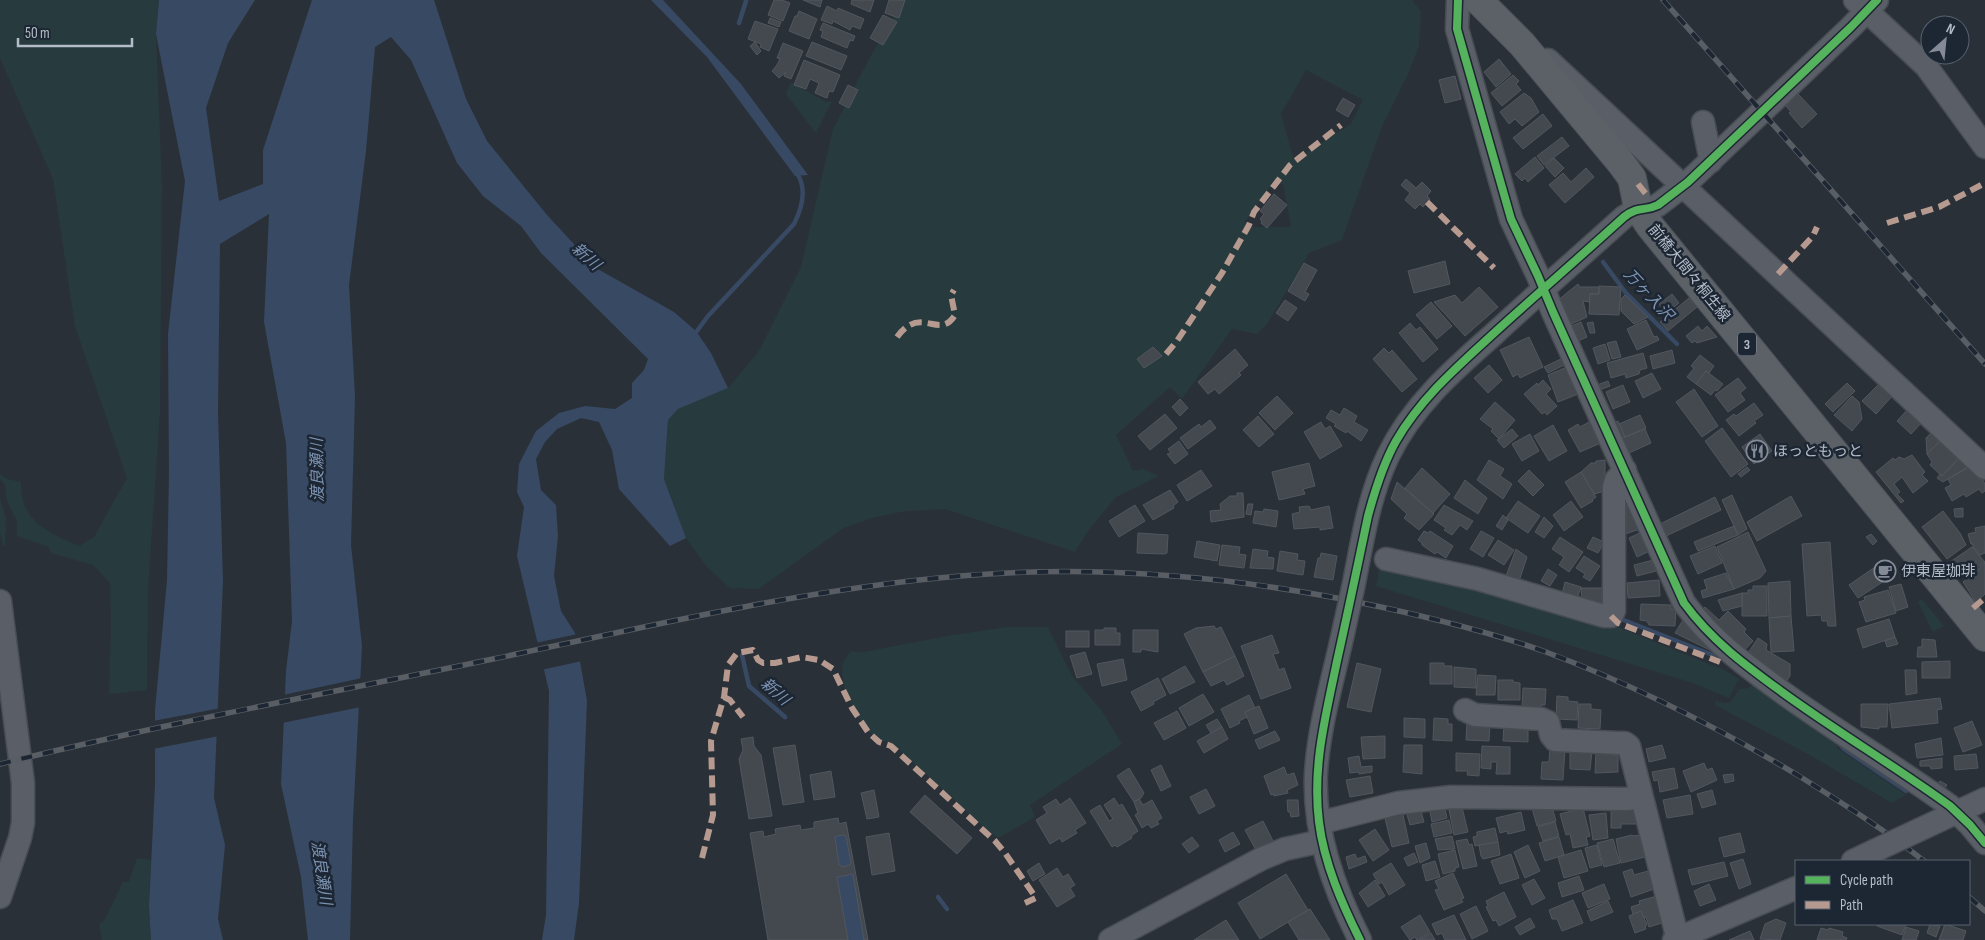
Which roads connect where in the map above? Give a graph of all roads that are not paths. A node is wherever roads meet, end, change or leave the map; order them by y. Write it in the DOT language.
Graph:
graph roads {
  1 [pos="1458,0"];
  2 [pos="1478,0"];
  3 [pos="1866,4"];
  4 [pos="1522,44"];
  5 [pos="1703,122"];
  6 [pos="1985,147"];
  7 [pos="1711,161"];
  8 [pos="1683,186"];
  9 [pos="1638,208"];
  10 [pos="1544,290"];
  11 [pos="1985,468"];
  12 [pos="1625,470"];
  13 [pos="1386,559"];
  14 [pos="0,601"];
  15 [pos="1985,637"];
  16 [pos="1465,710"];
  17 [pos="9,749"];
  18 [pos="1641,797"];
  19 [pos="1985,799"];
  20 [pos="1957,812"];
  21 [pos="1321,832"];
  22 [pos="1985,843"];
  23 [pos="1855,860"];
  24 [pos="1795,888"];
  25 [pos="0,897"];
  26 [pos="1110,940"];
  27 [pos="1360,940"];
  28 [pos="1676,940"];
  1 -- 10 [label="street"];
  2 -- 4 [label="main road, 前橋大間々桐生線 / 3"];
  3 -- 6 [label="street"];
  3 -- 7 [label="street"];
  4 -- 8 [label="street"];
  4 -- 9 [label="main road, 前橋大間々桐生線 / 3"];
  5 -- 7 [label="street"];
  7 -- 8 [label="street"];
  8 -- 9 [label="street"];
  8 -- 11 [label="street"];
  9 -- 10 [label="street"];
  9 -- 15 [label="main road, 前橋大間々桐生線 / 3"];
  10 -- 12 [label="street"];
  10 -- 21 [label="street, bridge"];
  12 -- 13 [label="street"];
  12 -- 20 [label="street"];
  14 -- 17 [label="street"];
  16 -- 18 [label="street"];
  17 -- 25 [label="street"];
  18 -- 21 [label="street"];
  18 -- 28 [label="street"];
  19 -- 20 [label="street"];
  20 -- 22 [label="street"];
  20 -- 23 [label="street, bridge"];
  21 -- 26 [label="street"];
  21 -- 27 [label="street"];
  24 -- 28 [label="street"];
}
